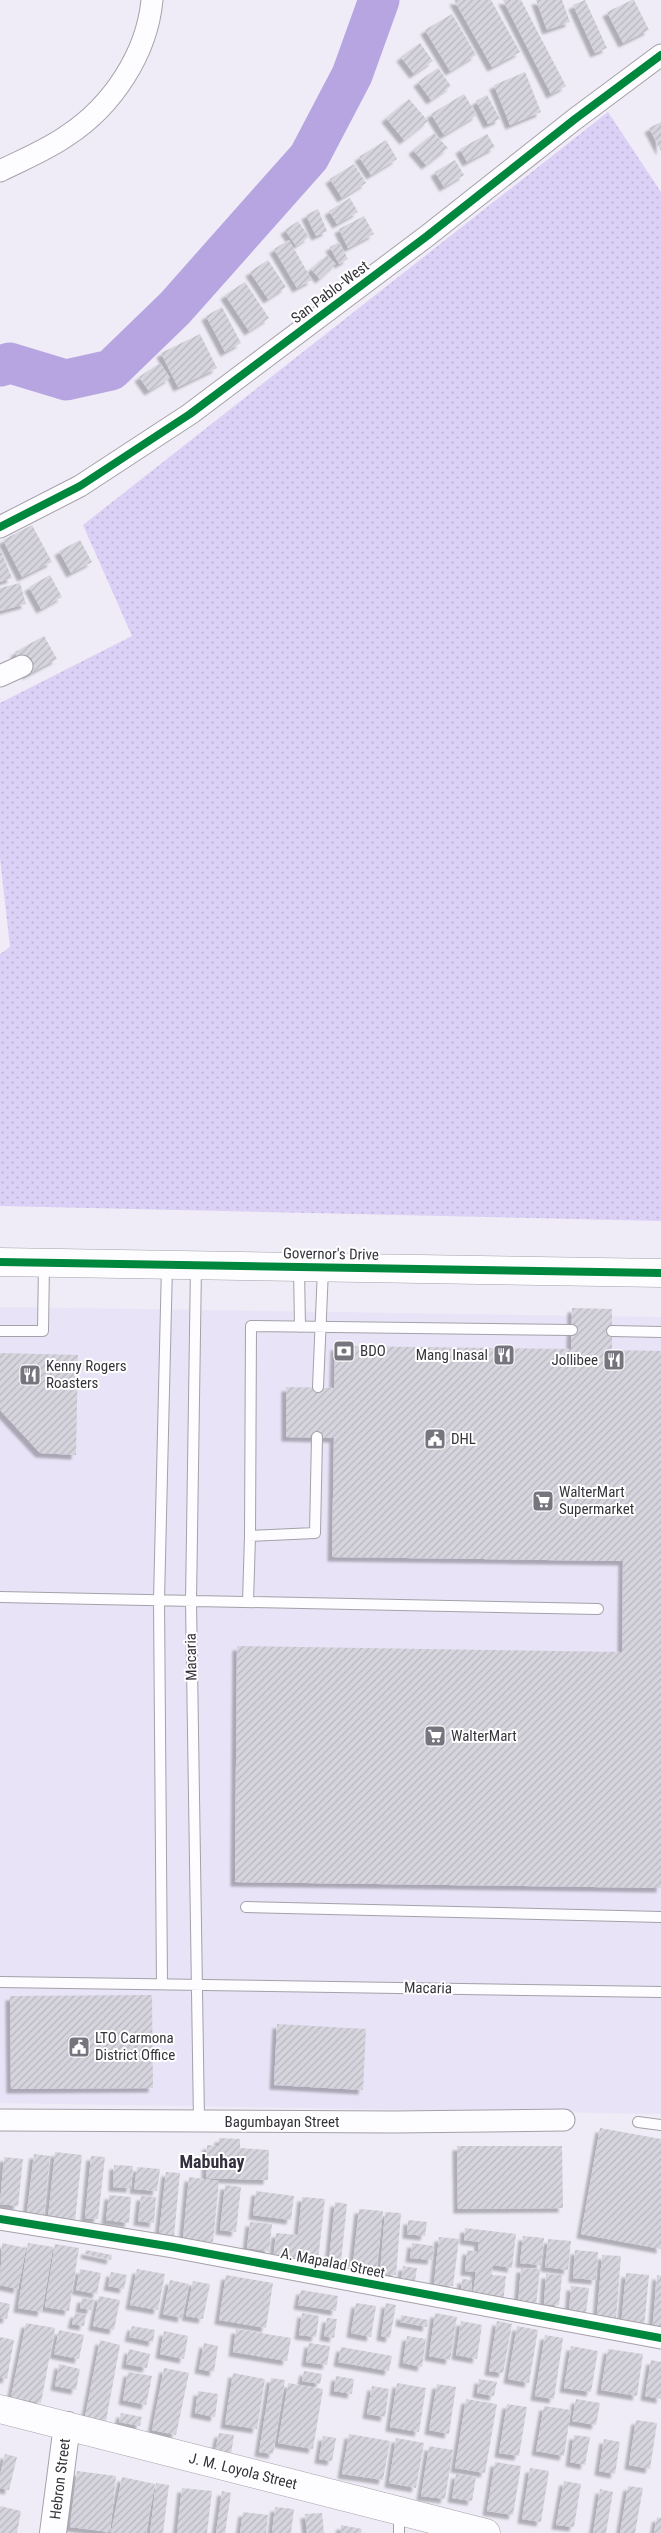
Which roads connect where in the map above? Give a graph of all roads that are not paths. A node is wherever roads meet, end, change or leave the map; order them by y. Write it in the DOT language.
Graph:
graph roads {
  1 [pos="152,0"];
  2 [pos="661,55"];
  3 [pos="0,172"];
  4 [pos="0,526"];
  5 [pos="22,666"];
  6 [pos="0,676"];
  7 [pos="0,1262"];
  8 [pos="44,1262"];
  9 [pos="167,1264"];
  10 [pos="196,1265"];
  11 [pos="311,1268"];
  12 [pos="661,1273"];
  13 [pos="300,1327"];
  14 [pos="321,1327"];
  15 [pos="572,1330"];
  16 [pos="0,1331"];
  17 [pos="612,1331"];
  18 [pos="661,1332"];
  19 [pos="318,1387"];
  20 [pos="317,1437"];
  21 [pos="250,1536"];
  22 [pos="0,1597"];
  23 [pos="159,1600"];
  24 [pos="191,1601"];
  25 [pos="248,1602"];
  26 [pos="598,1609"];
  27 [pos="246,1907"];
  28 [pos="661,1917"];
  29 [pos="0,1982"];
  30 [pos="162,1984"];
  31 [pos="195,1984"];
  32 [pos="661,1992"];
  33 [pos="0,2120"];
  34 [pos="564,2120"];
  35 [pos="199,2121"];
  36 [pos="638,2122"];
  37 [pos="661,2125"];
  38 [pos="0,2219"];
  39 [pos="661,2338"];
  40 [pos="0,2409"];
  41 [pos="67,2425"];
  42 [pos="399,2522"];
  43 [pos="53,2533"];
  44 [pos="486,2533"];
  1 -- 3 [label="street"];
  2 -- 4 [label="street, San Pablo-West"];
  5 -- 6 [label="street"];
  7 -- 8 [label="main road, Governor's Drive"];
  8 -- 9 [label="main road, Governor's Drive"];
  8 -- 16 [label="lane"];
  9 -- 10 [label="main road, Governor's Drive"];
  9 -- 23 [label="lane"];
  10 -- 11 [label="main road, Governor's Drive"];
  10 -- 24 [label="lane, Macaria"];
  11 -- 12 [label="main road, Governor's Drive"];
  11 -- 13 [label="lane"];
  11 -- 14 [label="lane"];
  13 -- 14 [label="lane"];
  13 -- 21 [label="lane"];
  14 -- 15 [label="lane"];
  14 -- 19 [label="lane"];
  17 -- 18 [label="lane"];
  20 -- 21 [label="lane"];
  21 -- 25 [label="lane"];
  22 -- 23 [label="lane"];
  23 -- 24 [label="lane"];
  23 -- 30 [label="lane"];
  24 -- 25 [label="lane"];
  24 -- 31 [label="lane, Macaria"];
  25 -- 26 [label="lane"];
  27 -- 28 [label="lane"];
  29 -- 30 [label="lane, Macaria"];
  30 -- 31 [label="lane, Macaria"];
  31 -- 32 [label="lane, Macaria"];
  31 -- 35 [label="lane"];
  33 -- 35 [label="street, Bagumbayan Street"];
  34 -- 35 [label="street, Bagumbayan Street"];
  36 -- 37 [label="lane"];
  38 -- 39 [label="street, A. Mapalad Street"];
  40 -- 41 [label="main road, J. M. Loyola Street"];
  41 -- 42 [label="main road, J. M. Loyola Street"];
  41 -- 43 [label="street, Hebron Street"];
  42 -- 44 [label="main road, J. M. Loyola Street"];
}
